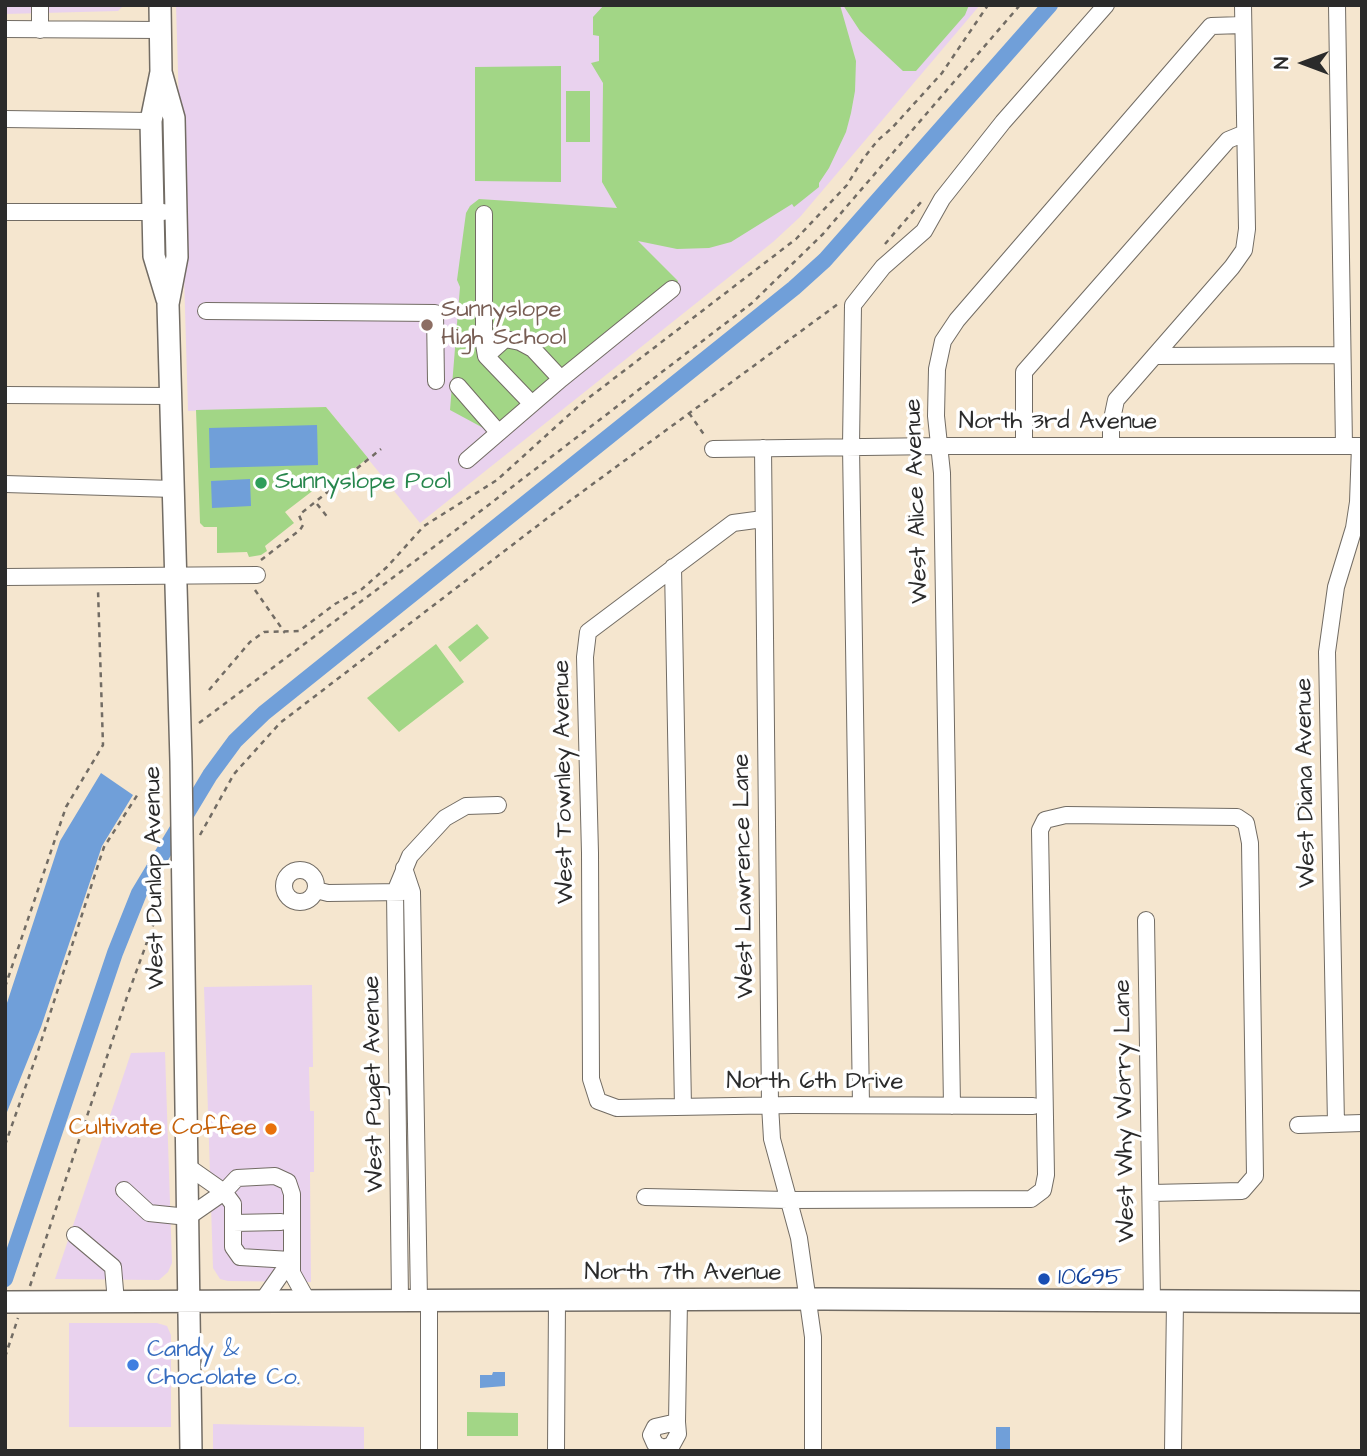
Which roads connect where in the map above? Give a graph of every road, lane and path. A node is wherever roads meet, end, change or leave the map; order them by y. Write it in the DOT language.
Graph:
graph roads {
  1 [pos="40,5"];
  2 [pos="160,5"];
  3 [pos="988,5"];
  4 [pos="1020,5"];
  5 [pos="1106,5"];
  6 [pos="1243,5"];
  7 [pos="1337,5"];
  8 [pos="1243,25"];
  9 [pos="5,29"];
  10 [pos="40,30"];
  11 [pos="160,30"];
  12 [pos="161,72"];
  13 [pos="5,119"];
  14 [pos="151,121"];
  15 [pos="1245,133"];
  16 [pos="925,198"];
  17 [pos="5,212"];
  18 [pos="153,212"];
  19 [pos="176,212"];
  20 [pos="484,215"];
  21 [pos="880,250"];
  22 [pos="672,289"];
  23 [pos="843,299"];
  24 [pos="168,304"];
  25 [pos="206,310"];
  26 [pos="1342,355"];
  27 [pos="486,356"];
  28 [pos="1155,356"];
  29 [pos="561,379"];
  30 [pos="436,381"];
  31 [pos="458,386"];
  32 [pos="5,395"];
  33 [pos="171,396"];
  34 [pos="532,404"];
  35 [pos="689,413"];
  36 [pos="498,432"];
  37 [pos="1111,445"];
  38 [pos="851,446"];
  39 [pos="939,446"];
  40 [pos="1024,446"];
  41 [pos="1355,446"];
  42 [pos="763,448"];
  43 [pos="381,449"];
  44 [pos="713,449"];
  45 [pos="467,460"];
  46 [pos="325,481"];
  47 [pos="5,484"];
  48 [pos="174,489"];
  49 [pos="331,489"];
  50 [pos="317,504"];
  51 [pos="329,519"];
  52 [pos="763,519"];
  53 [pos="673,567"];
  54 [pos="255,575"];
  55 [pos="97,576"];
  56 [pos="176,576"];
  57 [pos="5,577"];
  58 [pos="285,633"];
  59 [pos="209,690"];
  60 [pos="199,723"];
  61 [pos="138,794"];
  62 [pos="498,805"];
  63 [pos="202,832"];
  64 [pos="404,868"];
  65 [pos="316,890"];
  66 [pos="395,892"];
  67 [pos="412,892"];
  68 [pos="159,909"];
  69 [pos="1146,920"];
  70 [pos="5,986"];
  71 [pos="396,1018"];
  72 [pos="414,1018"];
  73 [pos="598,1101"];
  74 [pos="770,1105"];
  75 [pos="861,1105"];
  76 [pos="952,1106"];
  77 [pos="1033,1106"];
  78 [pos="683,1107"];
  79 [pos="1336,1124"];
  80 [pos="1362,1124"];
  81 [pos="1298,1125"];
  82 [pos="5,1145"];
  83 [pos="187,1166"];
  84 [pos="124,1190"];
  85 [pos="224,1192"];
  86 [pos="1151,1193"];
  87 [pos="645,1197"];
  88 [pos="788,1200"];
  89 [pos="188,1217"];
  90 [pos="281,1222"];
  91 [pos="233,1223"];
  92 [pos="75,1235"];
  93 [pos="291,1260"];
  94 [pos="32,1279"];
  95 [pos="808,1299"];
  96 [pos="263,1300"];
  97 [pos="307,1300"];
  98 [pos="416,1300"];
  99 [pos="557,1300"];
  100 [pos="679,1300"];
  101 [pos="116,1301"];
  102 [pos="190,1301"];
  103 [pos="1152,1301"];
  104 [pos="1175,1301"];
  105 [pos="15,1302"];
  106 [pos="1362,1302"];
  107 [pos="16,1326"];
  108 [pos="5,1357"];
  109 [pos="677,1422"];
  110 [pos="191,1451"];
  111 [pos="429,1451"];
  112 [pos="556,1451"];
  113 [pos="813,1451"];
  114 [pos="1173,1451"];
  1 -- 10 [label="street"];
  2 -- 11 [label="main road, West Dunlap Avenue"];
  3 -- 58 [label="path"];
  4 -- 60 [label="path"];
  5 -- 38 [label="street"];
  6 -- 8 [label="street"];
  7 -- 26 [label="street, West Diana Avenue"];
  8 -- 15 [label="street"];
  8 -- 39 [label="street, West Alice Avenue"];
  9 -- 10 [label="street"];
  10 -- 11 [label="street"];
  11 -- 12 [label="main road, West Dunlap Avenue"];
  12 -- 14 [label="main road, West Dunlap Avenue"];
  12 -- 19 [label="main road, West Dunlap Avenue"];
  13 -- 14 [label="street"];
  14 -- 18 [label="main road, West Dunlap Avenue"];
  15 -- 28 [label="street"];
  15 -- 40 [label="street"];
  16 -- 21 [label="path"];
  17 -- 18 [label="street"];
  18 -- 19 [label="street"];
  18 -- 24 [label="main road, West Dunlap Avenue"];
  19 -- 24 [label="main road, West Dunlap Avenue"];
  20 -- 27 [label="street"];
  22 -- 29 [label="street"];
  23 -- 35 [label="path"];
  24 -- 33 [label="main road, West Dunlap Avenue"];
  25 -- 30 [label="street"];
  26 -- 28 [label="street"];
  26 -- 41 [label="street, West Diana Avenue"];
  27 -- 29 [label="street"];
  27 -- 34 [label="street"];
  28 -- 37 [label="street"];
  29 -- 34 [label="street"];
  31 -- 36 [label="street"];
  32 -- 33 [label="street"];
  33 -- 48 [label="main road, West Dunlap Avenue"];
  34 -- 36 [label="street"];
  35 -- 44 [label="path"];
  35 -- 63 [label="path"];
  36 -- 45 [label="street"];
  37 -- 40 [label="street, North 3rd Avenue"];
  37 -- 41 [label="street, North 3rd Avenue"];
  38 -- 39 [label="street, North 3rd Avenue"];
  38 -- 42 [label="street, North 3rd Avenue"];
  38 -- 75 [label="street"];
  39 -- 40 [label="street, North 3rd Avenue"];
  39 -- 76 [label="street, West Alice Avenue"];
  41 -- 79 [label="street, West Diana Avenue"];
  42 -- 44 [label="street, North 3rd Avenue"];
  42 -- 52 [label="street, West Lawrence Lane"];
  43 -- 49 [label="path"];
  46 -- 49 [label="path"];
  47 -- 48 [label="street"];
  48 -- 56 [label="main road, West Dunlap Avenue"];
  49 -- 54 [label="path"];
  50 -- 51 [label="path"];
  52 -- 53 [label="street, West Townley Avenue"];
  52 -- 74 [label="street, West Lawrence Lane"];
  53 -- 73 [label="street, West Townley Avenue"];
  53 -- 78 [label="street"];
  54 -- 56 [label="street"];
  54 -- 58 [label="path"];
  55 -- 56 [label="street"];
  55 -- 57 [label="street"];
  55 -- 70 [label="path"];
  56 -- 83 [label="main road, West Dunlap Avenue"];
  58 -- 59 [label="path"];
  61 -- 82 [label="path"];
  62 -- 64 [label="street, West Puget Avenue"];
  64 -- 66 [label="street, West Puget Avenue"];
  64 -- 67 [label="street, West Puget Avenue"];
  65 -- 66 [label="street"];
  66 -- 67 [label="street"];
  66 -- 71 [label="street, West Puget Avenue"];
  67 -- 72 [label="street, West Puget Avenue"];
  68 -- 94 [label="path"];
  69 -- 86 [label="street, West Why Worry Lane"];
  71 -- 72 [label="street"];
  71 -- 98 [label="street, West Puget Avenue"];
  72 -- 98 [label="street, West Puget Avenue"];
  73 -- 78 [label="street, North 6th Drive"];
  74 -- 75 [label="street, North 6th Drive"];
  74 -- 78 [label="street, North 6th Drive"];
  74 -- 88 [label="street, West Lawrence Lane"];
  75 -- 76 [label="street, North 6th Drive"];
  76 -- 77 [label="street, North 6th Drive"];
  79 -- 80 [label="street"];
  79 -- 81 [label="street"];
  83 -- 85 [label="street"];
  83 -- 89 [label="main road, West Dunlap Avenue"];
  84 -- 89 [label="street"];
  85 -- 89 [label="street"];
  85 -- 91 [label="street"];
  85 -- 93 [label="street"];
  86 -- 88 [label="street"];
  86 -- 103 [label="street, West Why Worry Lane"];
  87 -- 88 [label="street"];
  88 -- 95 [label="street, West Lawrence Lane"];
  89 -- 102 [label="main road, West Dunlap Avenue"];
  90 -- 91 [label="street"];
  91 -- 93 [label="street"];
  92 -- 101 [label="street"];
  93 -- 96 [label="street"];
  93 -- 97 [label="street"];
  95 -- 100 [label="main road, North 7th Avenue"];
  95 -- 103 [label="main road, North 7th Avenue"];
  95 -- 113 [label="street, West Lawrence Lane"];
  96 -- 97 [label="main road, North 7th Avenue"];
  96 -- 102 [label="main road, North 7th Avenue"];
  97 -- 98 [label="main road, North 7th Avenue"];
  98 -- 99 [label="main road, North 7th Avenue"];
  98 -- 111 [label="street, West Puget Avenue"];
  99 -- 100 [label="main road, North 7th Avenue"];
  99 -- 112 [label="street"];
  100 -- 109 [label="street"];
  101 -- 102 [label="main road, North 7th Avenue"];
  101 -- 105 [label="main road, North 7th Avenue"];
  102 -- 110 [label="main road, West Dunlap Avenue"];
  103 -- 104 [label="main road, North 7th Avenue"];
  104 -- 106 [label="main road, North 7th Avenue"];
  104 -- 114 [label="street"];
  107 -- 108 [label="path"];
}
